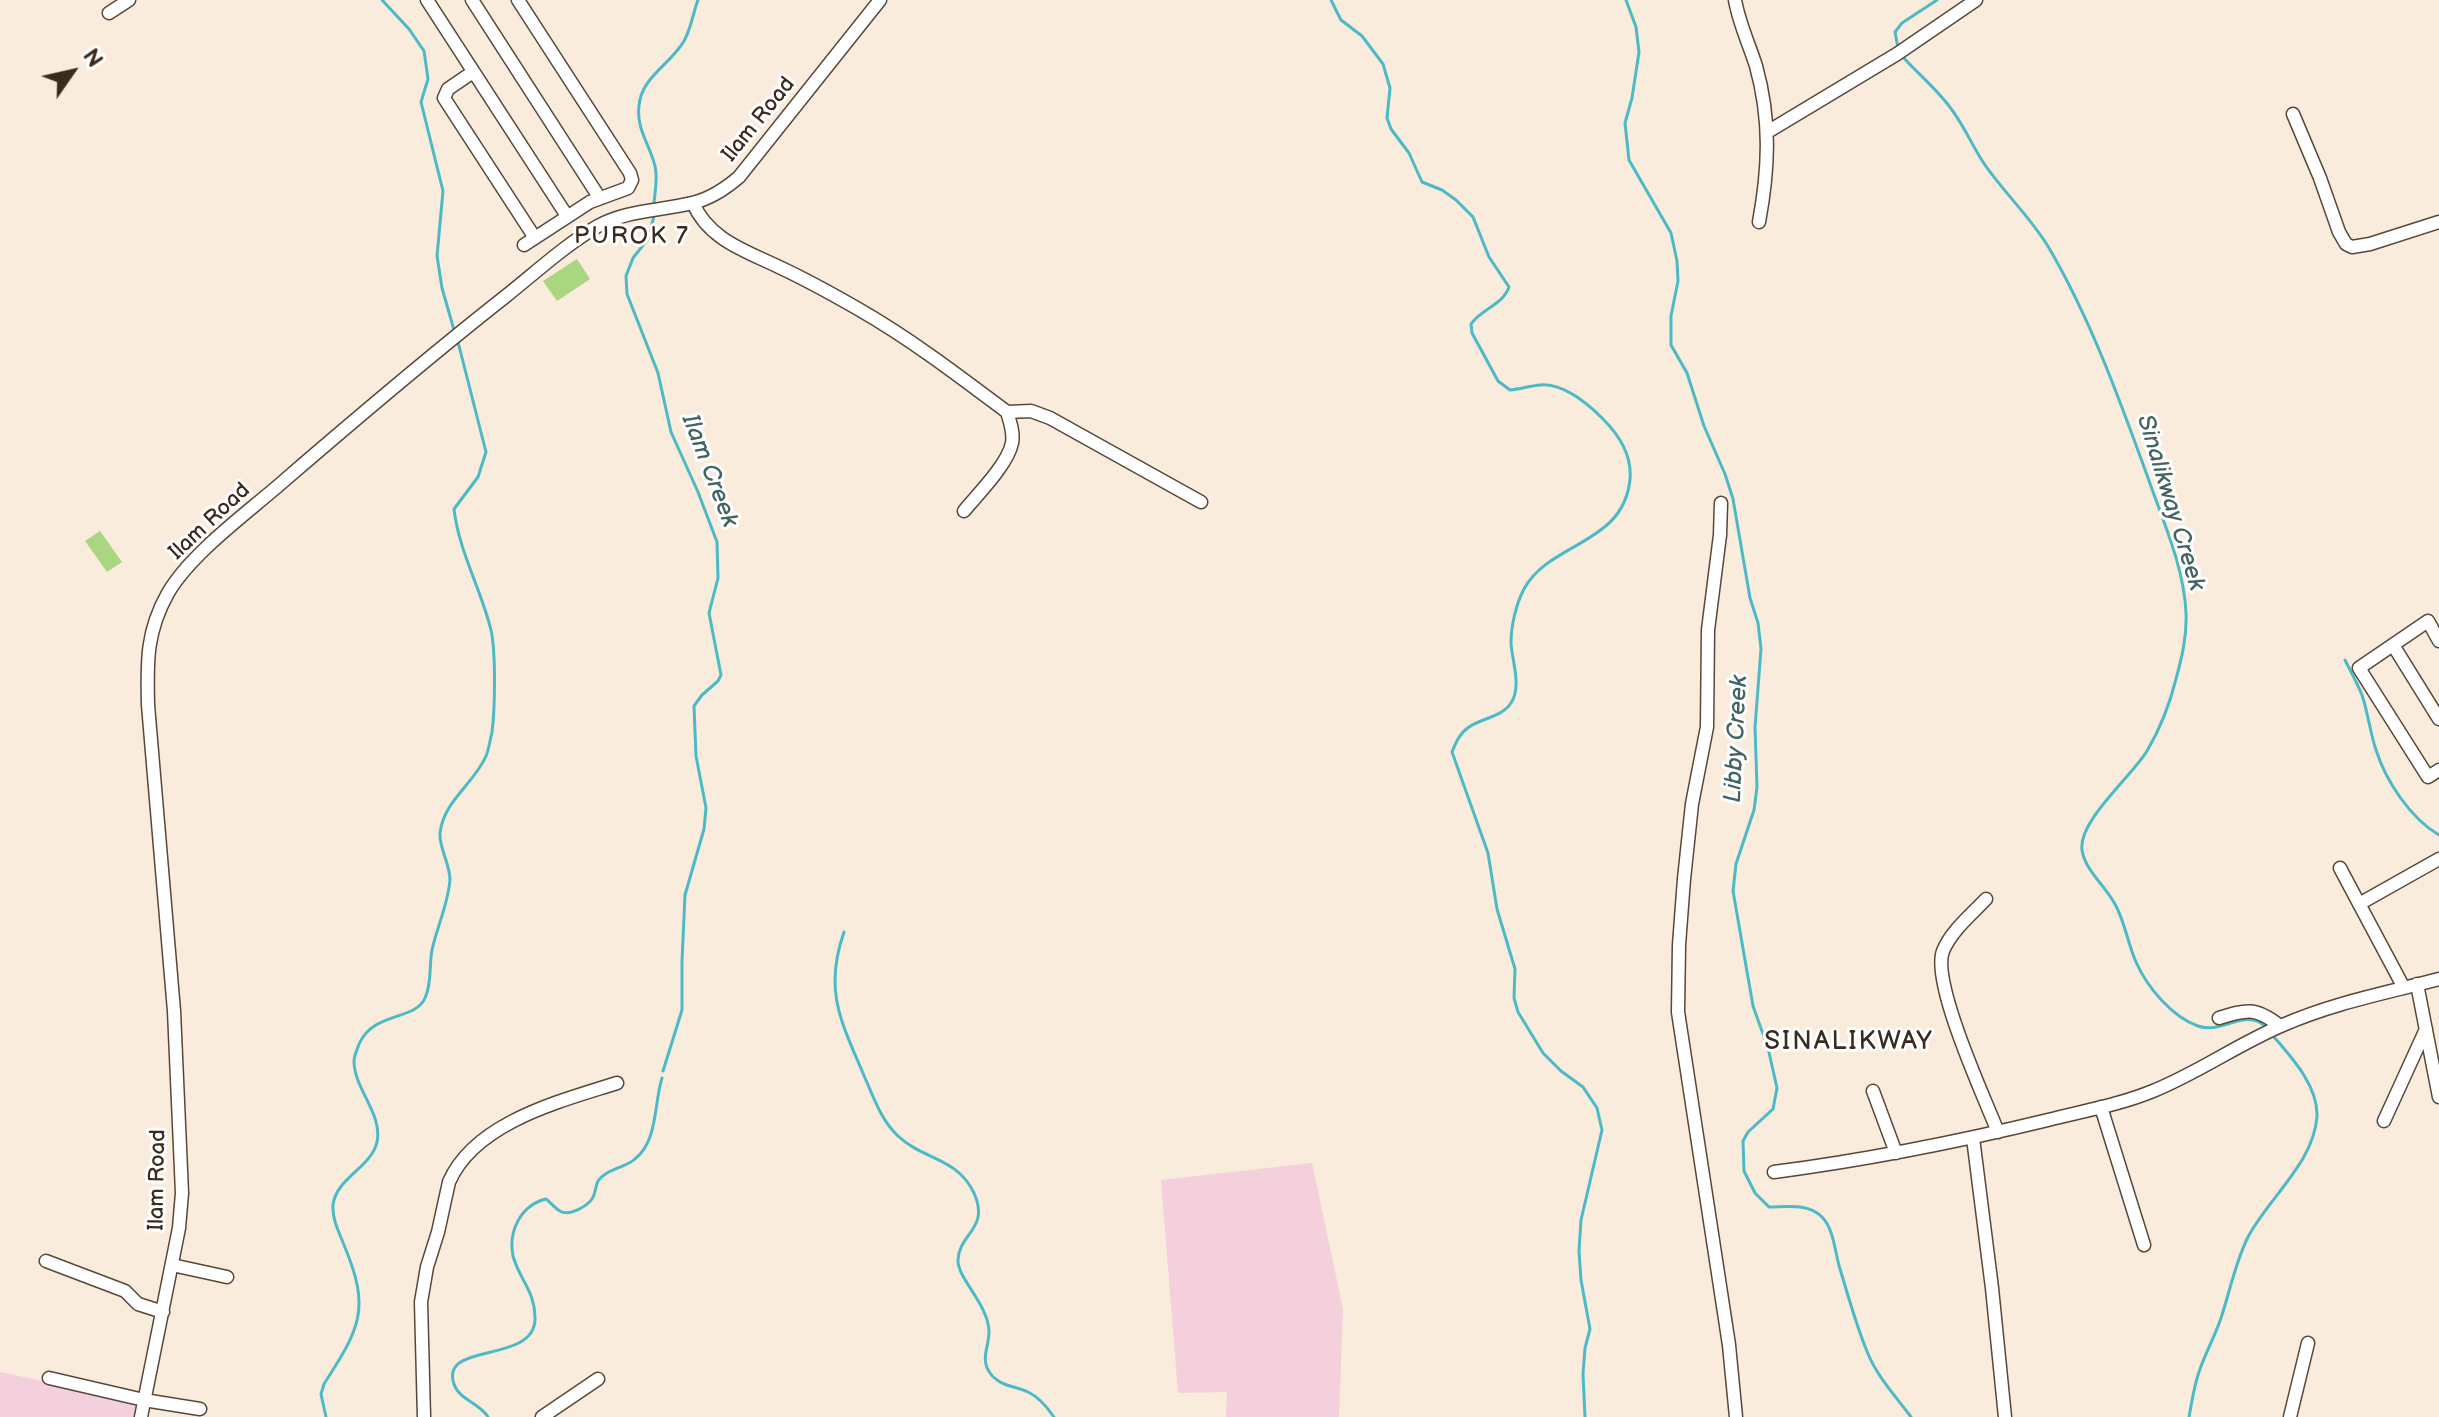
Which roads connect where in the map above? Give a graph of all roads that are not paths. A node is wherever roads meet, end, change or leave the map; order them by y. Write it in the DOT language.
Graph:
graph roads {
  1 [pos="427,0"];
  2 [pos="472,0"];
  3 [pos="518,0"];
  4 [pos="880,0"];
  5 [pos="1735,0"];
  6 [pos="1976,0"];
  7 [pos="122,2"];
  8 [pos="109,13"];
  9 [pos="473,72"];
  10 [pos="2293,114"];
  11 [pos="1769,131"];
  12 [pos="599,197"];
  13 [pos="693,203"];
  14 [pos="567,216"];
  15 [pos="1759,222"];
  16 [pos="2439,222"];
  17 [pos="1007,412"];
  18 [pos="1201,502"];
  19 [pos="1721,503"];
  20 [pos="964,511"];
  21 [pos="2439,641"];
  22 [pos="2393,645"];
  23 [pos="2439,719"];
  24 [pos="2439,770"];
  25 [pos="2439,860"];
  26 [pos="2340,868"];
  27 [pos="1986,899"];
  28 [pos="2359,904"];
  29 [pos="2439,979"];
  30 [pos="2410,986"];
  31 [pos="2219,1018"];
  32 [pos="2280,1026"];
  33 [pos="2426,1029"];
  34 [pos="2434,1049"];
  35 [pos="617,1083"];
  36 [pos="1873,1091"];
  37 [pos="2439,1097"];
  38 [pos="2101,1107"];
  39 [pos="2384,1121"];
  40 [pos="1998,1132"];
  41 [pos="1973,1138"];
  42 [pos="1896,1153"];
  43 [pos="1774,1172"];
  44 [pos="2144,1245"];
  45 [pos="46,1261"];
  46 [pos="172,1265"];
  47 [pos="227,1277"];
  48 [pos="163,1312"];
  49 [pos="2308,1343"];
  50 [pos="49,1378"];
  51 [pos="598,1379"];
  52 [pos="144,1400"];
  53 [pos="200,1409"];
  54 [pos="141,1417"];
  55 [pos="424,1417"];
  56 [pos="542,1417"];
  57 [pos="1736,1417"];
  58 [pos="2005,1417"];
  59 [pos="2290,1417"];
  1 -- 9 [label="street"];
  2 -- 12 [label="street"];
  3 -- 12 [label="street"];
  4 -- 13 [label="street, Ilam Road"];
  5 -- 11 [label="street"];
  6 -- 11 [label="street"];
  7 -- 8 [label="street"];
  9 -- 14 [label="street"];
  9 -- 14 [label="street"];
  10 -- 16 [label="street"];
  11 -- 15 [label="street"];
  12 -- 14 [label="street"];
  13 -- 17 [label="street"];
  13 -- 46 [label="street, Ilam Road"];
  17 -- 18 [label="street"];
  17 -- 20 [label="street"];
  19 -- 57 [label="street"];
  21 -- 22 [label="street"];
  22 -- 23 [label="street"];
  22 -- 24 [label="street"];
  25 -- 28 [label="street"];
  26 -- 28 [label="street"];
  27 -- 40 [label="street"];
  28 -- 30 [label="street"];
  29 -- 30 [label="street"];
  30 -- 32 [label="street"];
  30 -- 33 [label="street"];
  31 -- 32 [label="street"];
  32 -- 38 [label="street"];
  33 -- 34 [label="street"];
  33 -- 39 [label="street"];
  34 -- 37 [label="street"];
  35 -- 55 [label="street"];
  36 -- 42 [label="street"];
  38 -- 40 [label="street"];
  38 -- 44 [label="street"];
  40 -- 41 [label="street"];
  41 -- 42 [label="street"];
  41 -- 58 [label="street"];
  42 -- 43 [label="street"];
  45 -- 48 [label="street"];
  46 -- 47 [label="street"];
  46 -- 48 [label="street, Ilam Road"];
  48 -- 52 [label="street, Ilam Road"];
  49 -- 59 [label="street"];
  50 -- 52 [label="street"];
  51 -- 56 [label="street"];
  52 -- 53 [label="street"];
  52 -- 54 [label="street, Ilam Road"];
}
